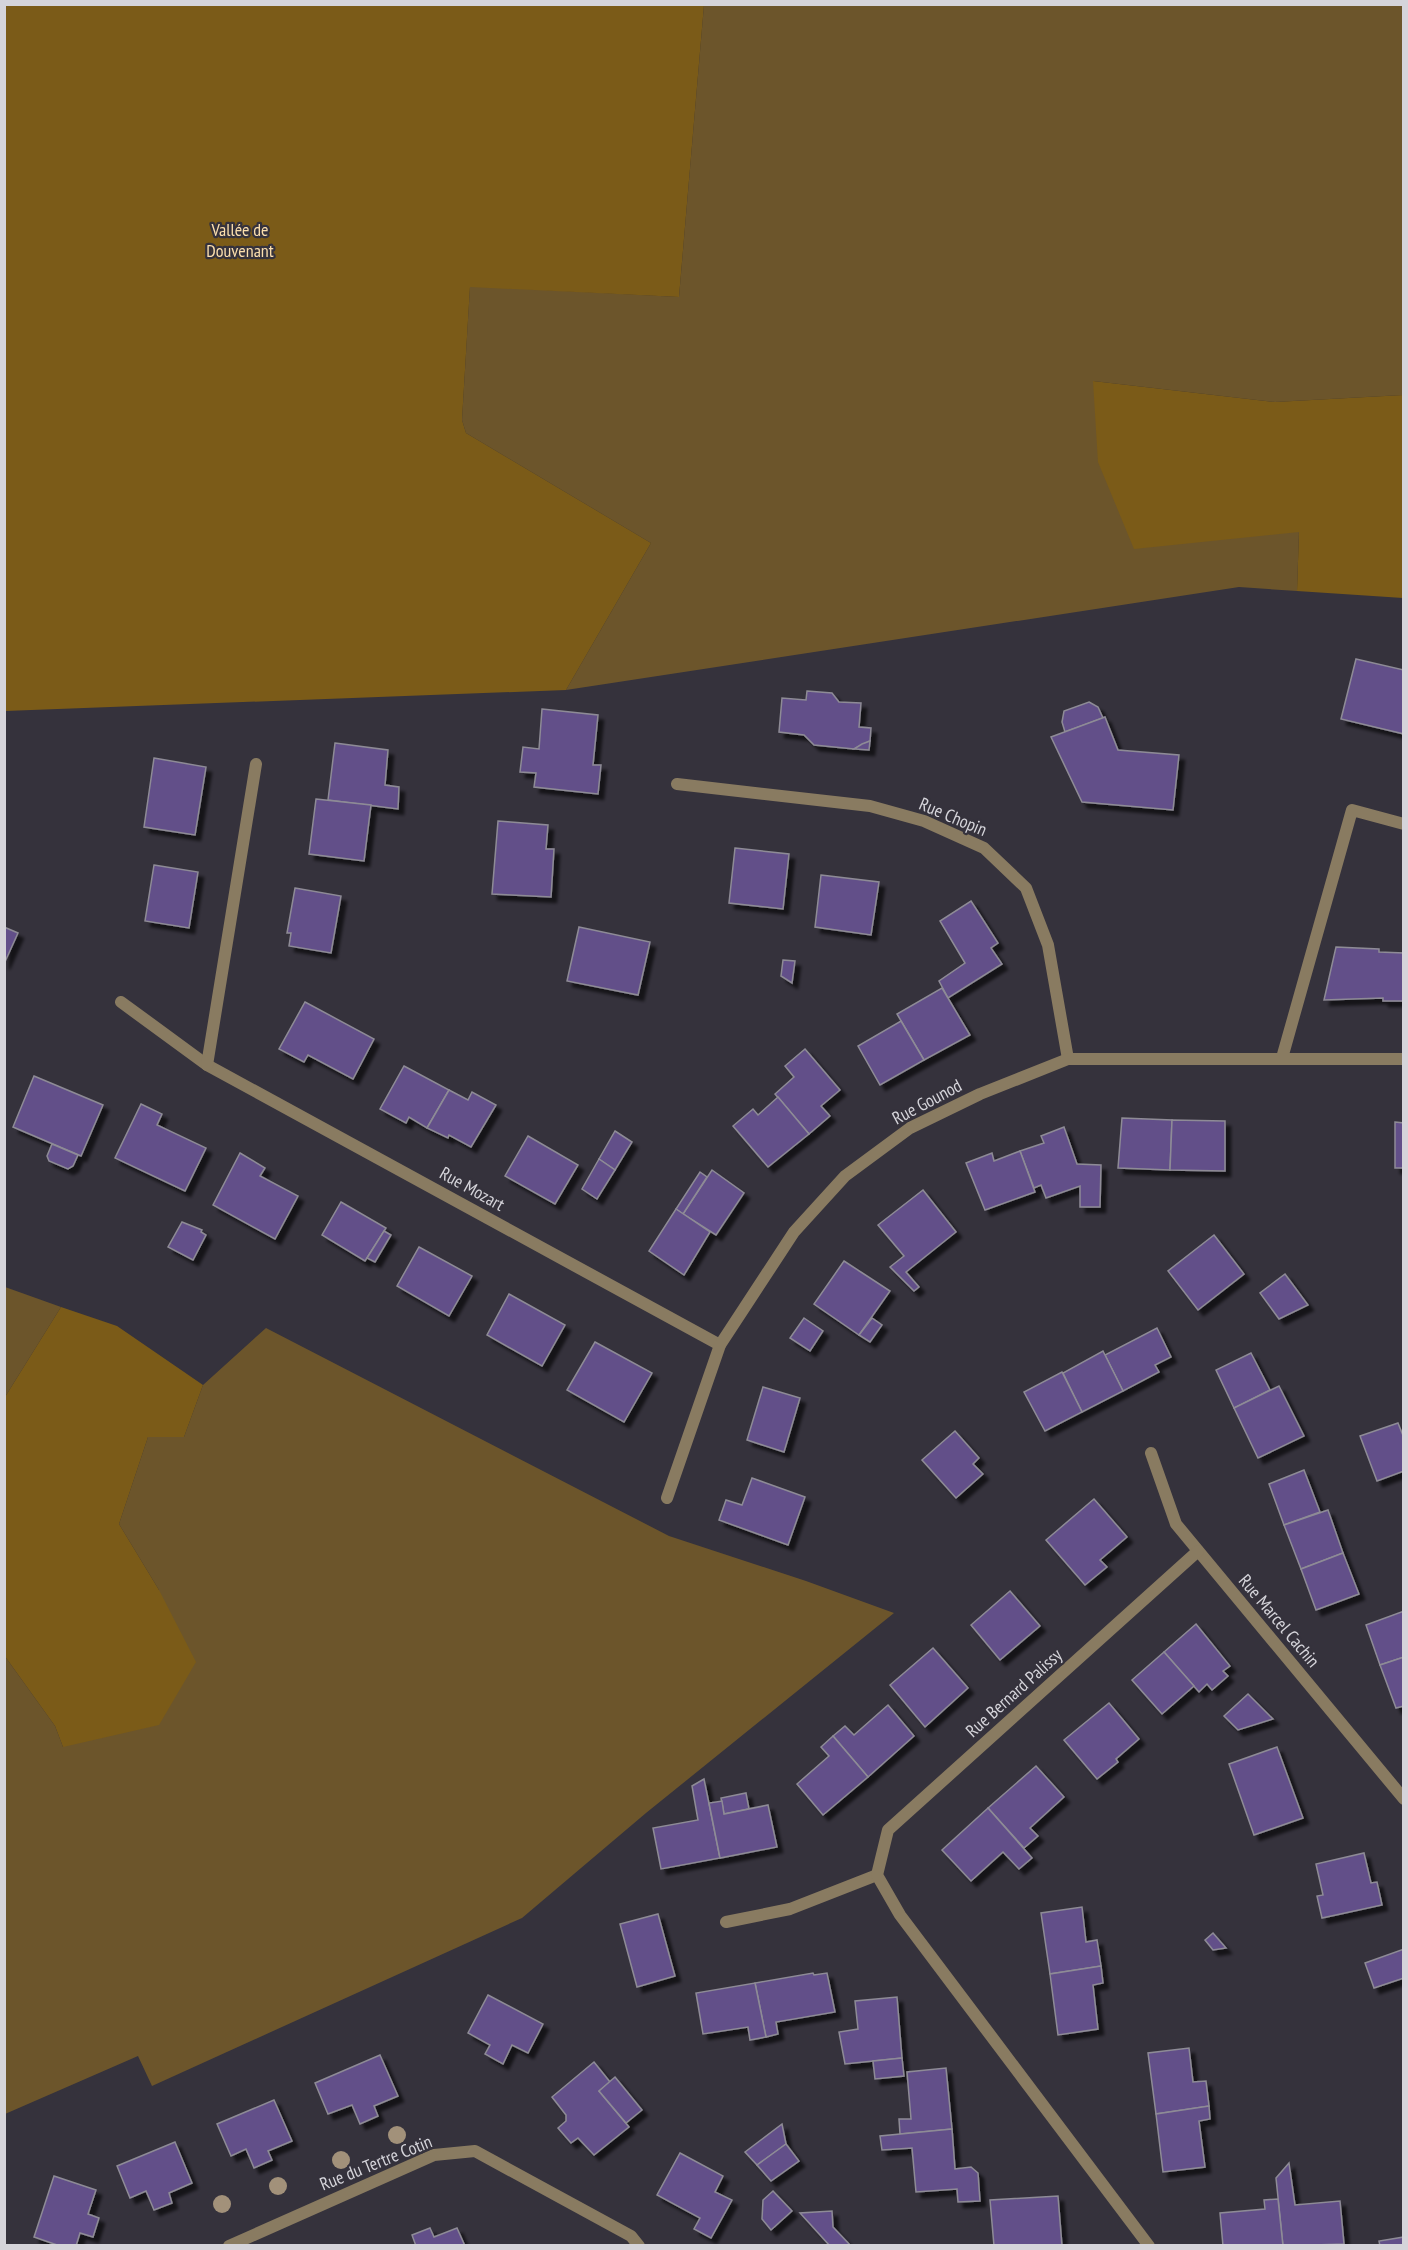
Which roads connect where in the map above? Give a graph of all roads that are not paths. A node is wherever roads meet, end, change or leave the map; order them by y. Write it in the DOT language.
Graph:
graph roads {
  1 [pos="256,764"];
  2 [pos="677,784"];
  3 [pos="1404,824"];
  4 [pos="121,1002"];
  5 [pos="1282,1058"];
  6 [pos="1068,1059"];
  7 [pos="1404,1059"];
  8 [pos="207,1065"];
  9 [pos="720,1345"];
  10 [pos="1151,1453"];
  11 [pos="667,1498"];
  12 [pos="1198,1551"];
  13 [pos="1404,1799"];
  14 [pos="877,1875"];
  15 [pos="726,1922"];
  16 [pos="228,2246"];
  17 [pos="639,2246"];
  18 [pos="1149,2246"];
  1 -- 8 [label="street"];
  2 -- 6 [label="street, Rue Chopin"];
  3 -- 5 [label="street"];
  4 -- 8 [label="street, Rue Mozart"];
  5 -- 6 [label="street, Rue Gounod"];
  5 -- 7 [label="street, Rue Gounod"];
  6 -- 9 [label="street, Rue Gounod"];
  8 -- 9 [label="street, Rue Mozart"];
  9 -- 11 [label="street, Rue Gounod"];
  10 -- 12 [label="street, Rue Marcel Cachin"];
  12 -- 13 [label="street, Rue Marcel Cachin"];
  12 -- 14 [label="street, Rue Bernard Palissy"];
  14 -- 15 [label="street"];
  14 -- 18 [label="street"];
  16 -- 17 [label="street, Rue du Tertre Cotin"];
}
